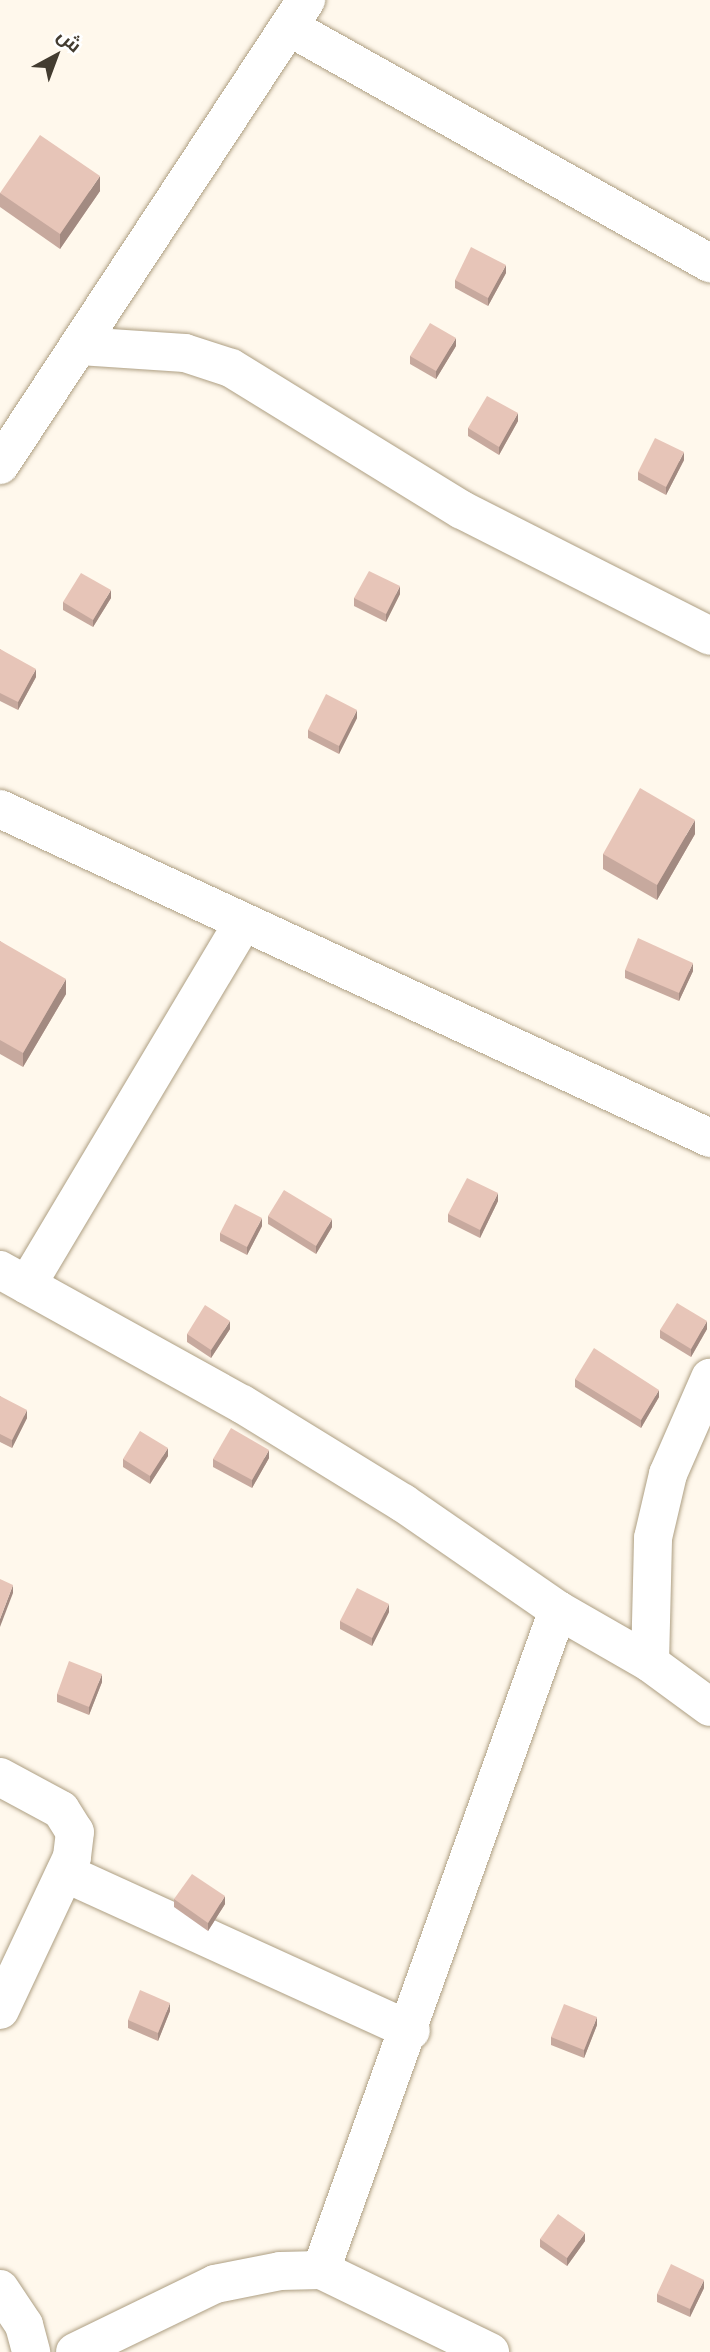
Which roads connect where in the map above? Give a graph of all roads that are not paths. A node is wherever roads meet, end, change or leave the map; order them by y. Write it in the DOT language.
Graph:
graph roads {
  1 [pos="297,14"];
  2 [pos="710,263"];
  3 [pos="80,346"];
  4 [pos="0,465"];
  5 [pos="710,636"];
  6 [pos="0,809"];
  7 [pos="243,922"];
  8 [pos="709,1136"];
  9 [pos="14,1277"];
  10 [pos="710,1378"];
  11 [pos="558,1610"];
  12 [pos="650,1663"];
  13 [pos="710,1707"];
  14 [pos="0,1777"];
  15 [pos="65,1873"];
  16 [pos="0,2010"];
  17 [pos="411,2031"];
  18 [pos="321,2270"];
  19 [pos="0,2289"];
  20 [pos="0,2343"];
  21 [pos="20,2352"];
  22 [pos="32,2352"];
  23 [pos="75,2352"];
  24 [pos="490,2352"];
  1 -- 2 [label="street"];
  1 -- 3 [label="street"];
  3 -- 4 [label="street"];
  3 -- 5 [label="street"];
  6 -- 7 [label="street"];
  7 -- 8 [label="street"];
  7 -- 9 [label="street"];
  9 -- 11 [label="street"];
  10 -- 12 [label="street"];
  11 -- 12 [label="street"];
  11 -- 17 [label="street"];
  12 -- 13 [label="street"];
  14 -- 15 [label="street"];
  15 -- 16 [label="street"];
  15 -- 17 [label="street"];
  17 -- 18 [label="street"];
  18 -- 23 [label="street"];
  18 -- 24 [label="street"];
  19 -- 22 [label="street"];
  20 -- 21 [label="street"];
}
